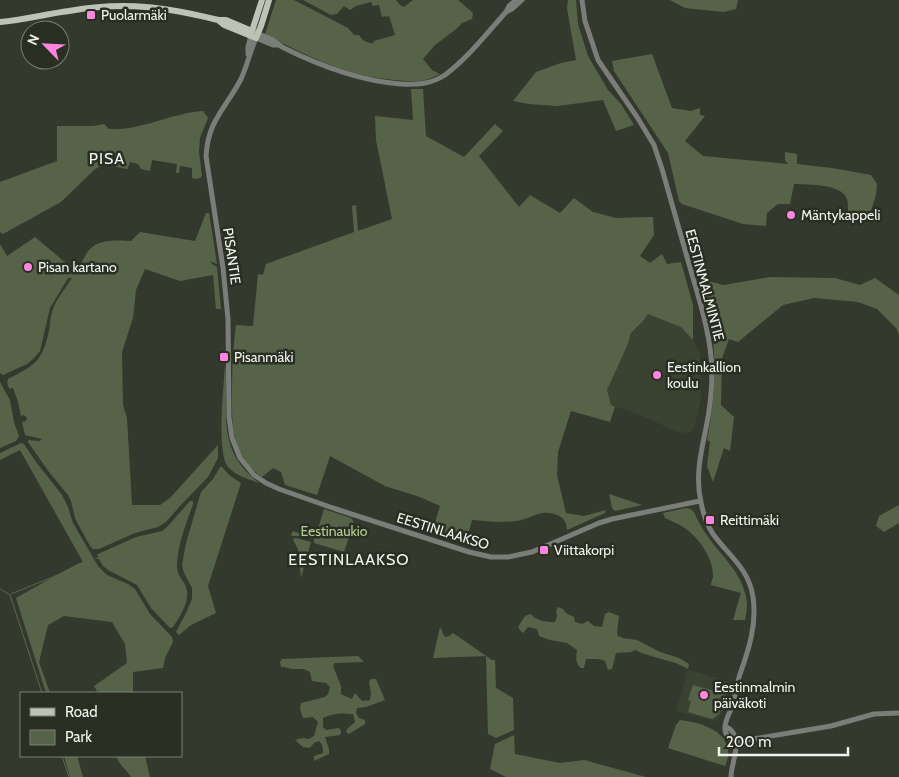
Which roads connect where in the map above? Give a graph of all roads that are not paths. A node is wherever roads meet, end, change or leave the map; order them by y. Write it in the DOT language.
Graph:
graph roads {
  1 [pos="262,0"];
  2 [pos="269,0"];
  3 [pos="516,0"];
  4 [pos="522,0"];
  5 [pos="582,0"];
  6 [pos="506,12"];
  7 [pos="0,22"];
  8 [pos="254,35"];
  9 [pos="245,465"];
  10 [pos="700,501"];
  11 [pos="899,713"];
  12 [pos="736,744"];
  13 [pos="731,777"];
  1 -- 8 [label="main road"];
  2 -- 8 [label="main road"];
  3 -- 6 [label="street"];
  4 -- 6 [label="street"];
  5 -- 10 [label="street, EESTINMALMINTIE"];
  6 -- 8 [label="street"];
  7 -- 8 [label="main road"];
  8 -- 9 [label="street, PISANTIE"];
  9 -- 10 [label="street, EESTINLAAKSO"];
  10 -- 12 [label="street, EESTINMALMINTIE"];
  11 -- 12 [label="street"];
  12 -- 13 [label="street"];
}
